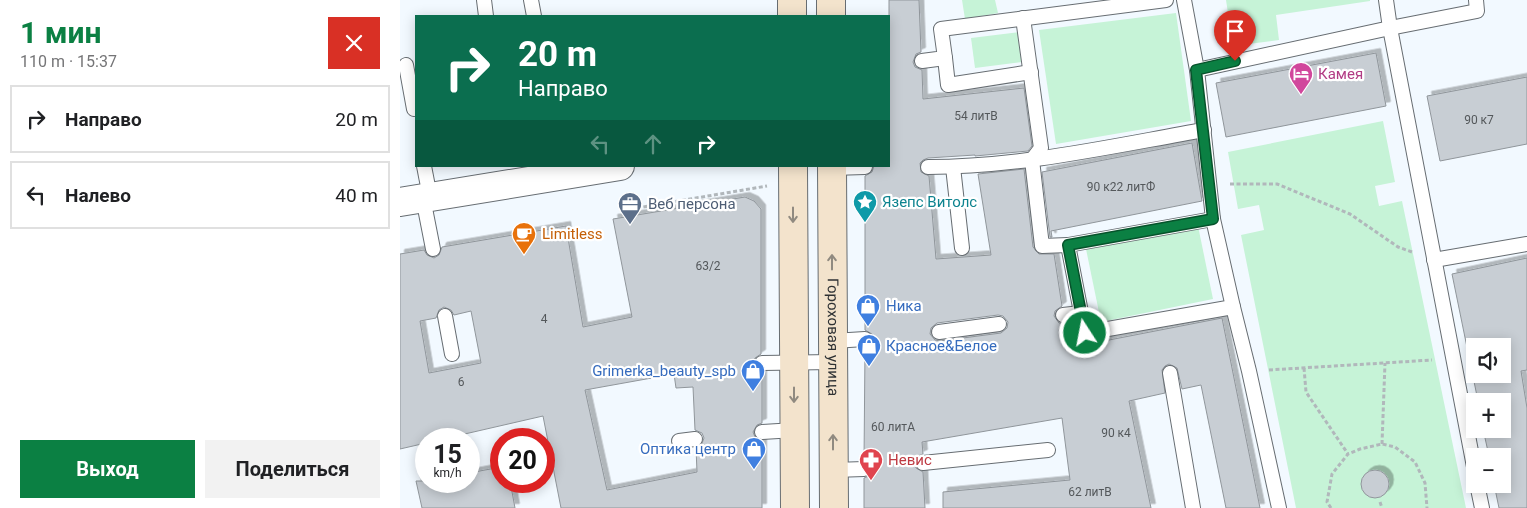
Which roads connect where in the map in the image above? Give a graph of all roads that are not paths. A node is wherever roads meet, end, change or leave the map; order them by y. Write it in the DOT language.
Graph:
graph roads {
  1 [pos="484,0"];
  2 [pos="531,0"];
  3 [pos="792,0"];
  4 [pos="831,0"];
  5 [pos="1166,0"];
  6 [pos="1184,0"];
  7 [pos="1386,0"];
  8 [pos="1476,0"];
  9 [pos="486,15"];
  10 [pos="534,15"];
  11 [pos="792,15"];
  12 [pos="831,15"];
  13 [pos="1023,18"];
  14 [pos="1390,28"];
  15 [pos="944,58"];
  16 [pos="922,61"];
  17 [pos="406,65"];
  18 [pos="1196,70"];
  19 [pos="1031,72"];
  20 [pos="414,109"];
  21 [pos="1204,130"];
  22 [pos="1032,160"];
  23 [pos="928,166"];
  24 [pos="424,167"];
  25 [pos="608,167"];
  26 [pos="793,167"];
  27 [pos="832,167"];
  28 [pos="865,167"];
  29 [pos="953,167"];
  30 [pos="561,171"];
  31 [pos="418,199"];
  32 [pos="1213,219"];
  33 [pos="1527,244"];
  34 [pos="1068,245"];
  35 [pos="433,248"];
  36 [pos="962,248"];
  37 [pos="1434,260"];
  38 [pos="1233,307"];
  39 [pos="1081,313"];
  40 [pos="1063,315"];
  41 [pos="445,316"];
  42 [pos="999,324"];
  43 [pos="939,332"];
  44 [pos="864,339"];
  45 [pos="833,352"];
  46 [pos="452,354"];
  47 [pos="794,362"];
  48 [pos="762,363"];
  49 [pos="1170,373"];
  50 [pos="795,430"];
  51 [pos="762,432"];
  52 [pos="695,439"];
  53 [pos="679,441"];
  54 [pos="1470,448"];
  55 [pos="1048,450"];
  56 [pos="923,463"];
  57 [pos="864,469"];
  58 [pos="834,470"];
  59 [pos="1479,493"];
  60 [pos="795,508"];
  61 [pos="834,508"];
  62 [pos="1193,508"];
  63 [pos="1279,508"];
  64 [pos="1482,508"];
  1 -- 9 [label="lane"];
  2 -- 10 [label="lane"];
  3 -- 11 [label="main road"];
  4 -- 12 [label="main road"];
  5 -- 13 [label="lane"];
  6 -- 18 [label="lane"];
  7 -- 14 [label="lane"];
  8 -- 14 [label="lane"];
  13 -- 15 [label="lane"];
  13 -- 19 [label="lane"];
  14 -- 18 [label="lane"];
  14 -- 37 [label="lane"];
  15 -- 16 [label="lane"];
  15 -- 19 [label="lane"];
  17 -- 20 [label="lane"];
  18 -- 21 [label="lane"];
  19 -- 22 [label="lane"];
  21 -- 22 [label="lane"];
  21 -- 32 [label="lane"];
  22 -- 29 [label="lane"];
  22 -- 34 [label="lane"];
  23 -- 29 [label="lane"];
  24 -- 31 [label="lane"];
  25 -- 30 [label="street"];
  26 -- 47 [label="main road, one-way"];
  27 -- 28 [label="lane"];
  45 -- 27 [label="main road, Гороховая улица, one-way"];
  29 -- 36 [label="lane"];
  30 -- 31 [label="street"];
  31 -- 35 [label="lane"];
  32 -- 34 [label="lane"];
  32 -- 38 [label="lane"];
  33 -- 37 [label="lane"];
  34 -- 39 [label="lane"];
  37 -- 54 [label="lane"];
  38 -- 39 [label="lane"];
  38 -- 63 [label="lane"];
  39 -- 40 [label="lane"];
  41 -- 46 [label="lane"];
  42 -- 43 [label="lane"];
  44 -- 45 [label="lane"];
  45 -- 47 [label="lane"];
  58 -- 45 [label="main road, Гороховая улица, one-way"];
  47 -- 48 [label="lane"];
  47 -- 50 [label="main road, one-way"];
  49 -- 62 [label="lane"];
  50 -- 51 [label="lane"];
  50 -- 60 [label="main road"];
  52 -- 53 [label="lane"];
  55 -- 56 [label="lane"];
  57 -- 58 [label="lane"];
  58 -- 61 [label="main road, Гороховая улица"];
  59 -- 64 [label="lane"];
}
